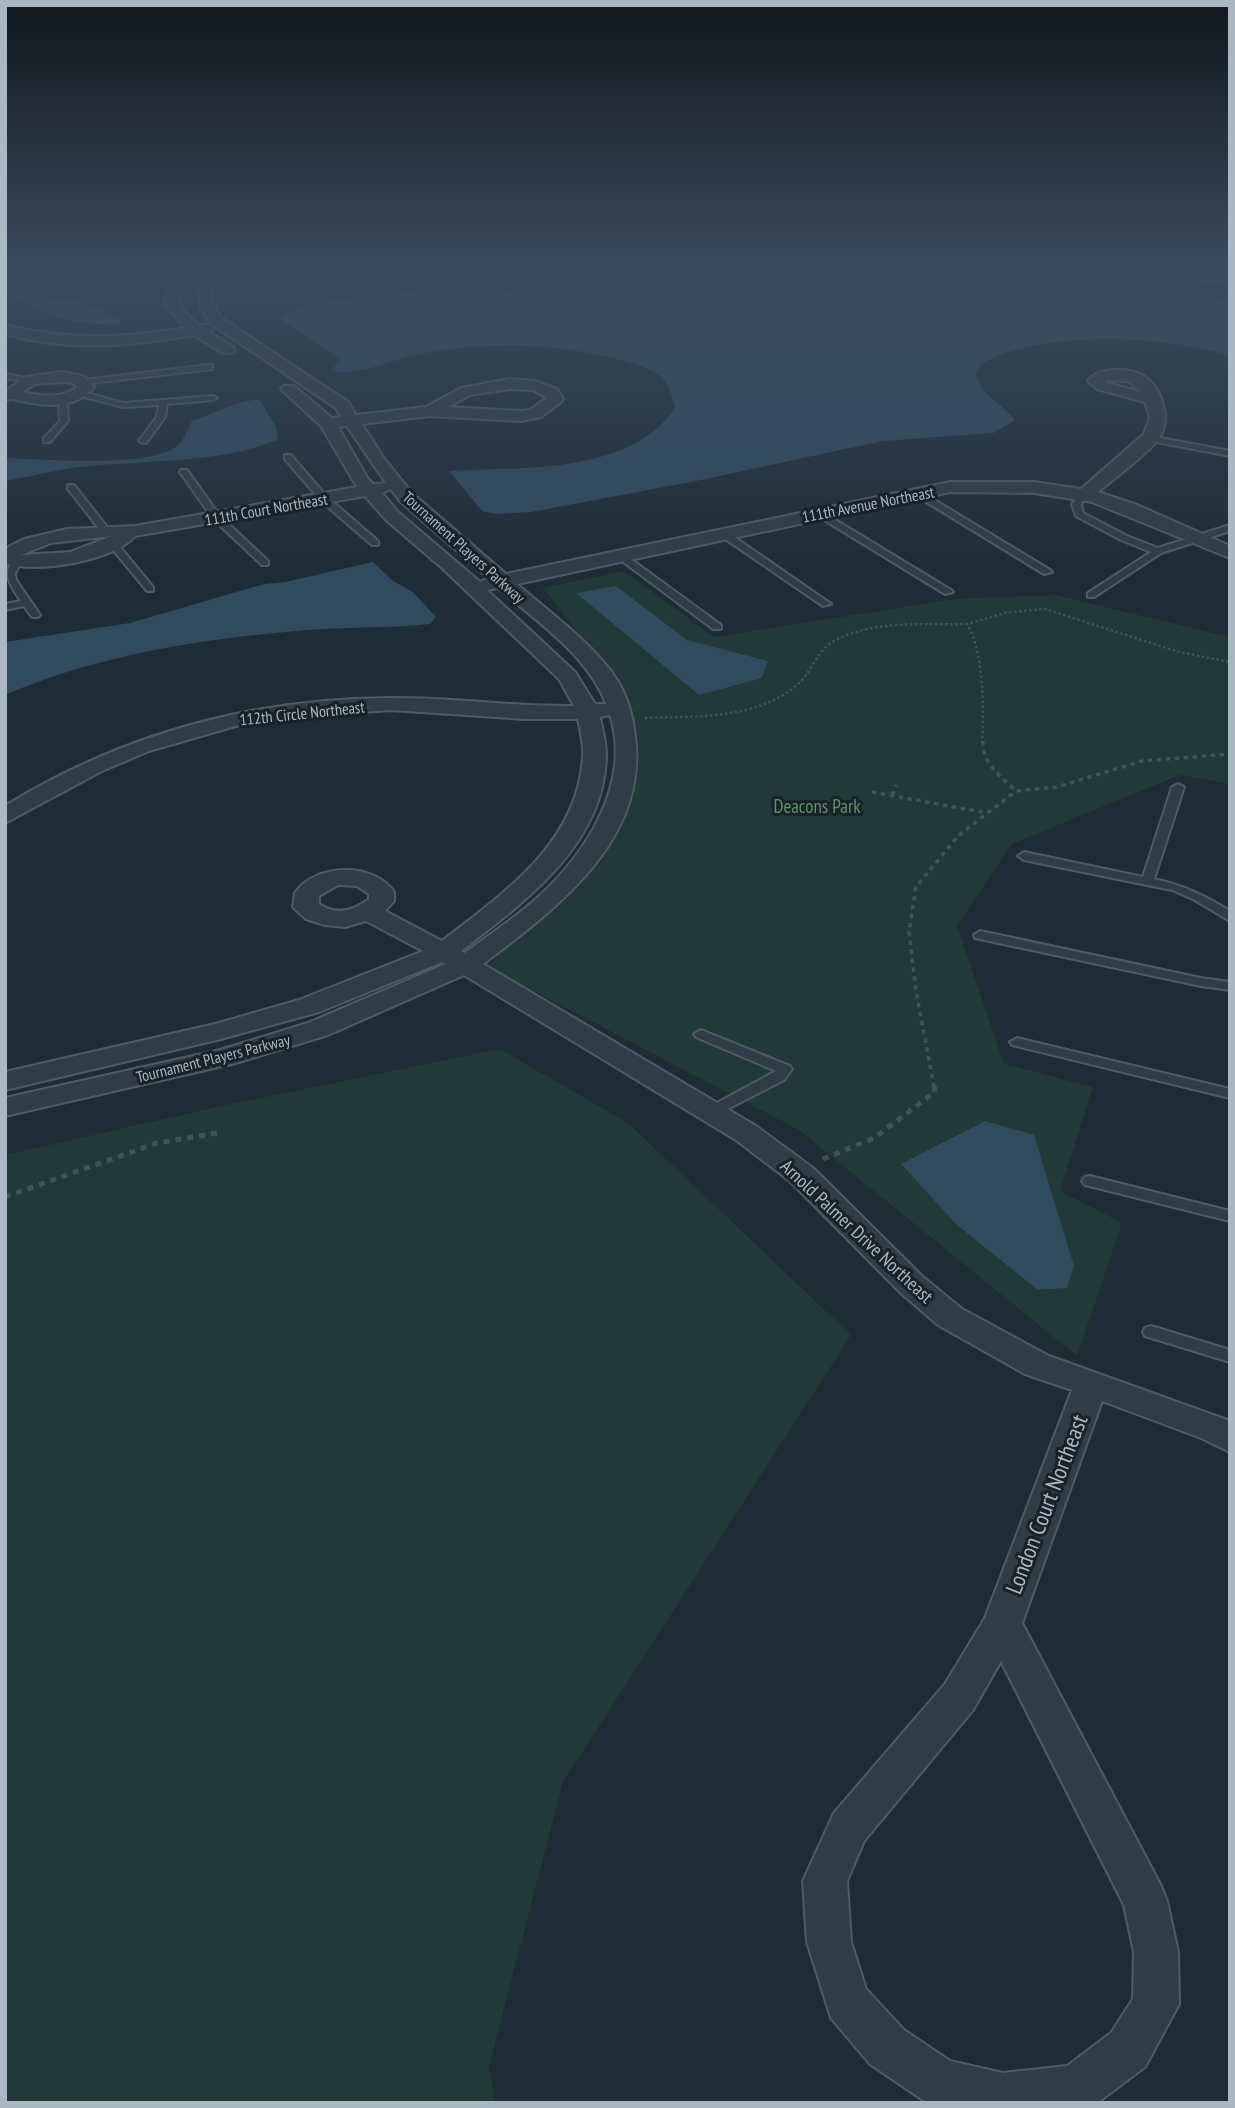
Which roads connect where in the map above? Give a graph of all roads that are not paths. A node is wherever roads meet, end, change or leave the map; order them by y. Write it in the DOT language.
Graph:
graph roads {
  1 [pos="68,368"];
  2 [pos="201,368"];
  3 [pos="258,368"];
  4 [pos="288,368"];
  5 [pos="5,376"];
  6 [pos="62,377"];
  7 [pos="31,380"];
  8 [pos="75,391"];
  9 [pos="11,397"];
  10 [pos="213,398"];
  11 [pos="1152,399"];
  12 [pos="163,404"];
  13 [pos="430,411"];
  14 [pos="352,420"];
  15 [pos="328,423"];
  16 [pos="1149,438"];
  17 [pos="47,440"];
  18 [pos="143,441"];
  19 [pos="1230,454"];
  20 [pos="288,457"];
  21 [pos="184,471"];
  22 [pos="71,486"];
  23 [pos="397,486"];
  24 [pos="370,491"];
  25 [pos="918,493"];
  26 [pos="1084,495"];
  27 [pos="324,499"];
  28 [pos="819,513"];
  29 [pos="216,517"];
  30 [pos="1230,528"];
  31 [pos="724,534"];
  32 [pos="108,536"];
  33 [pos="1197,540"];
  34 [pos="375,543"];
  35 [pos="1158,551"];
  36 [pos="1230,552"];
  37 [pos="10,555"];
  38 [pos="621,556"];
  39 [pos="265,563"];
  40 [pos="1047,572"];
  41 [pos="501,581"];
  42 [pos="475,587"];
  43 [pos="150,589"];
  44 [pos="948,592"];
  45 [pos="1091,595"];
  46 [pos="26,603"];
  47 [pos="826,604"];
  48 [pos="5,607"];
  49 [pos="35,615"];
  50 [pos="716,627"];
  51 [pos="588,712"];
  52 [pos="621,713"];
  53 [pos="1178,787"];
  54 [pos="5,816"];
  55 [pos="1024,856"];
  56 [pos="1147,881"];
  57 [pos="370,913"];
  58 [pos="1230,917"];
  59 [pos="980,935"];
  60 [pos="455,958"];
  61 [pos="1230,986"];
  62 [pos="701,1034"];
  63 [pos="1017,1042"];
  64 [pos="5,1081"];
  65 [pos="1230,1094"];
  66 [pos="5,1107"];
  67 [pos="711,1112"];
  68 [pos="1090,1181"];
  69 [pos="1230,1216"];
  70 [pos="1151,1332"];
  71 [pos="1230,1356"];
  72 [pos="1091,1384"];
  73 [pos="1230,1438"];
  74 [pos="1002,1624"];
  1 -- 6 [label="street"];
  2 -- 8 [label="lane"];
  3 -- 15 [label="street, Tournament Players Parkway"];
  4 -- 14 [label="street, Tournament Players Parkway"];
  5 -- 7 [label="lane"];
  6 -- 7 [label="street"];
  6 -- 8 [label="street"];
  7 -- 9 [label="street"];
  8 -- 9 [label="street"];
  8 -- 12 [label="lane"];
  8 -- 17 [label="lane"];
  10 -- 12 [label="lane"];
  11 -- 16 [label="street"];
  12 -- 18 [label="lane"];
  13 -- 13 [label="street"];
  13 -- 14 [label="street"];
  14 -- 15 [label="street"];
  14 -- 23 [label="street, Tournament Players Parkway"];
  15 -- 24 [label="street, Tournament Players Parkway"];
  16 -- 19 [label="lane"];
  16 -- 26 [label="street"];
  20 -- 27 [label="lane"];
  21 -- 29 [label="lane"];
  22 -- 32 [label="lane"];
  23 -- 24 [label="street, 111th Court Northeast"];
  23 -- 41 [label="street, Tournament Players Parkway"];
  24 -- 27 [label="street, 111th Court Northeast"];
  24 -- 42 [label="street, Tournament Players Parkway"];
  25 -- 26 [label="street, 111th Avenue Northeast"];
  25 -- 28 [label="street, 111th Avenue Northeast"];
  25 -- 40 [label="lane"];
  26 -- 33 [label="street, 111th Avenue Northeast"];
  26 -- 35 [label="lane"];
  27 -- 29 [label="street, 111th Court Northeast"];
  27 -- 34 [label="lane"];
  28 -- 31 [label="street, 111th Avenue Northeast"];
  28 -- 44 [label="lane"];
  29 -- 32 [label="street, 111th Court Northeast"];
  29 -- 39 [label="lane"];
  30 -- 33 [label="lane"];
  31 -- 38 [label="street, 111th Avenue Northeast"];
  31 -- 47 [label="lane"];
  32 -- 37 [label="street"];
  32 -- 43 [label="lane"];
  33 -- 35 [label="lane"];
  33 -- 36 [label="street, 111th Avenue Northeast"];
  35 -- 45 [label="lane"];
  37 -- 46 [label="lane"];
  38 -- 41 [label="street, 111th Avenue Northeast"];
  38 -- 50 [label="lane"];
  41 -- 42 [label="street, 111th Avenue Northeast"];
  41 -- 52 [label="street, Tournament Players Parkway"];
  42 -- 51 [label="street, Tournament Players Parkway"];
  46 -- 48 [label="lane"];
  46 -- 49 [label="lane"];
  51 -- 52 [label="street, 112th Circle Northeast"];
  51 -- 54 [label="street, 112th Circle Northeast"];
  51 -- 60 [label="street, Tournament Players Parkway"];
  52 -- 60 [label="street, Tournament Players Parkway"];
  53 -- 56 [label="lane"];
  55 -- 56 [label="lane"];
  56 -- 58 [label="lane"];
  57 -- 60 [label="street, Arnold Palmer Drive Northeast"];
  59 -- 61 [label="lane"];
  60 -- 64 [label="street, Tournament Players Parkway"];
  60 -- 66 [label="street, Tournament Players Parkway"];
  60 -- 67 [label="street, Arnold Palmer Drive Northeast"];
  62 -- 67 [label="lane"];
  63 -- 65 [label="lane"];
  67 -- 72 [label="street, Arnold Palmer Drive Northeast"];
  68 -- 69 [label="lane"];
  70 -- 71 [label="lane"];
  72 -- 73 [label="street, Arnold Palmer Drive Northeast"];
  72 -- 74 [label="street, London Court Northeast"];
  74 -- 74 [label="street, London Court Northeast"];
}
